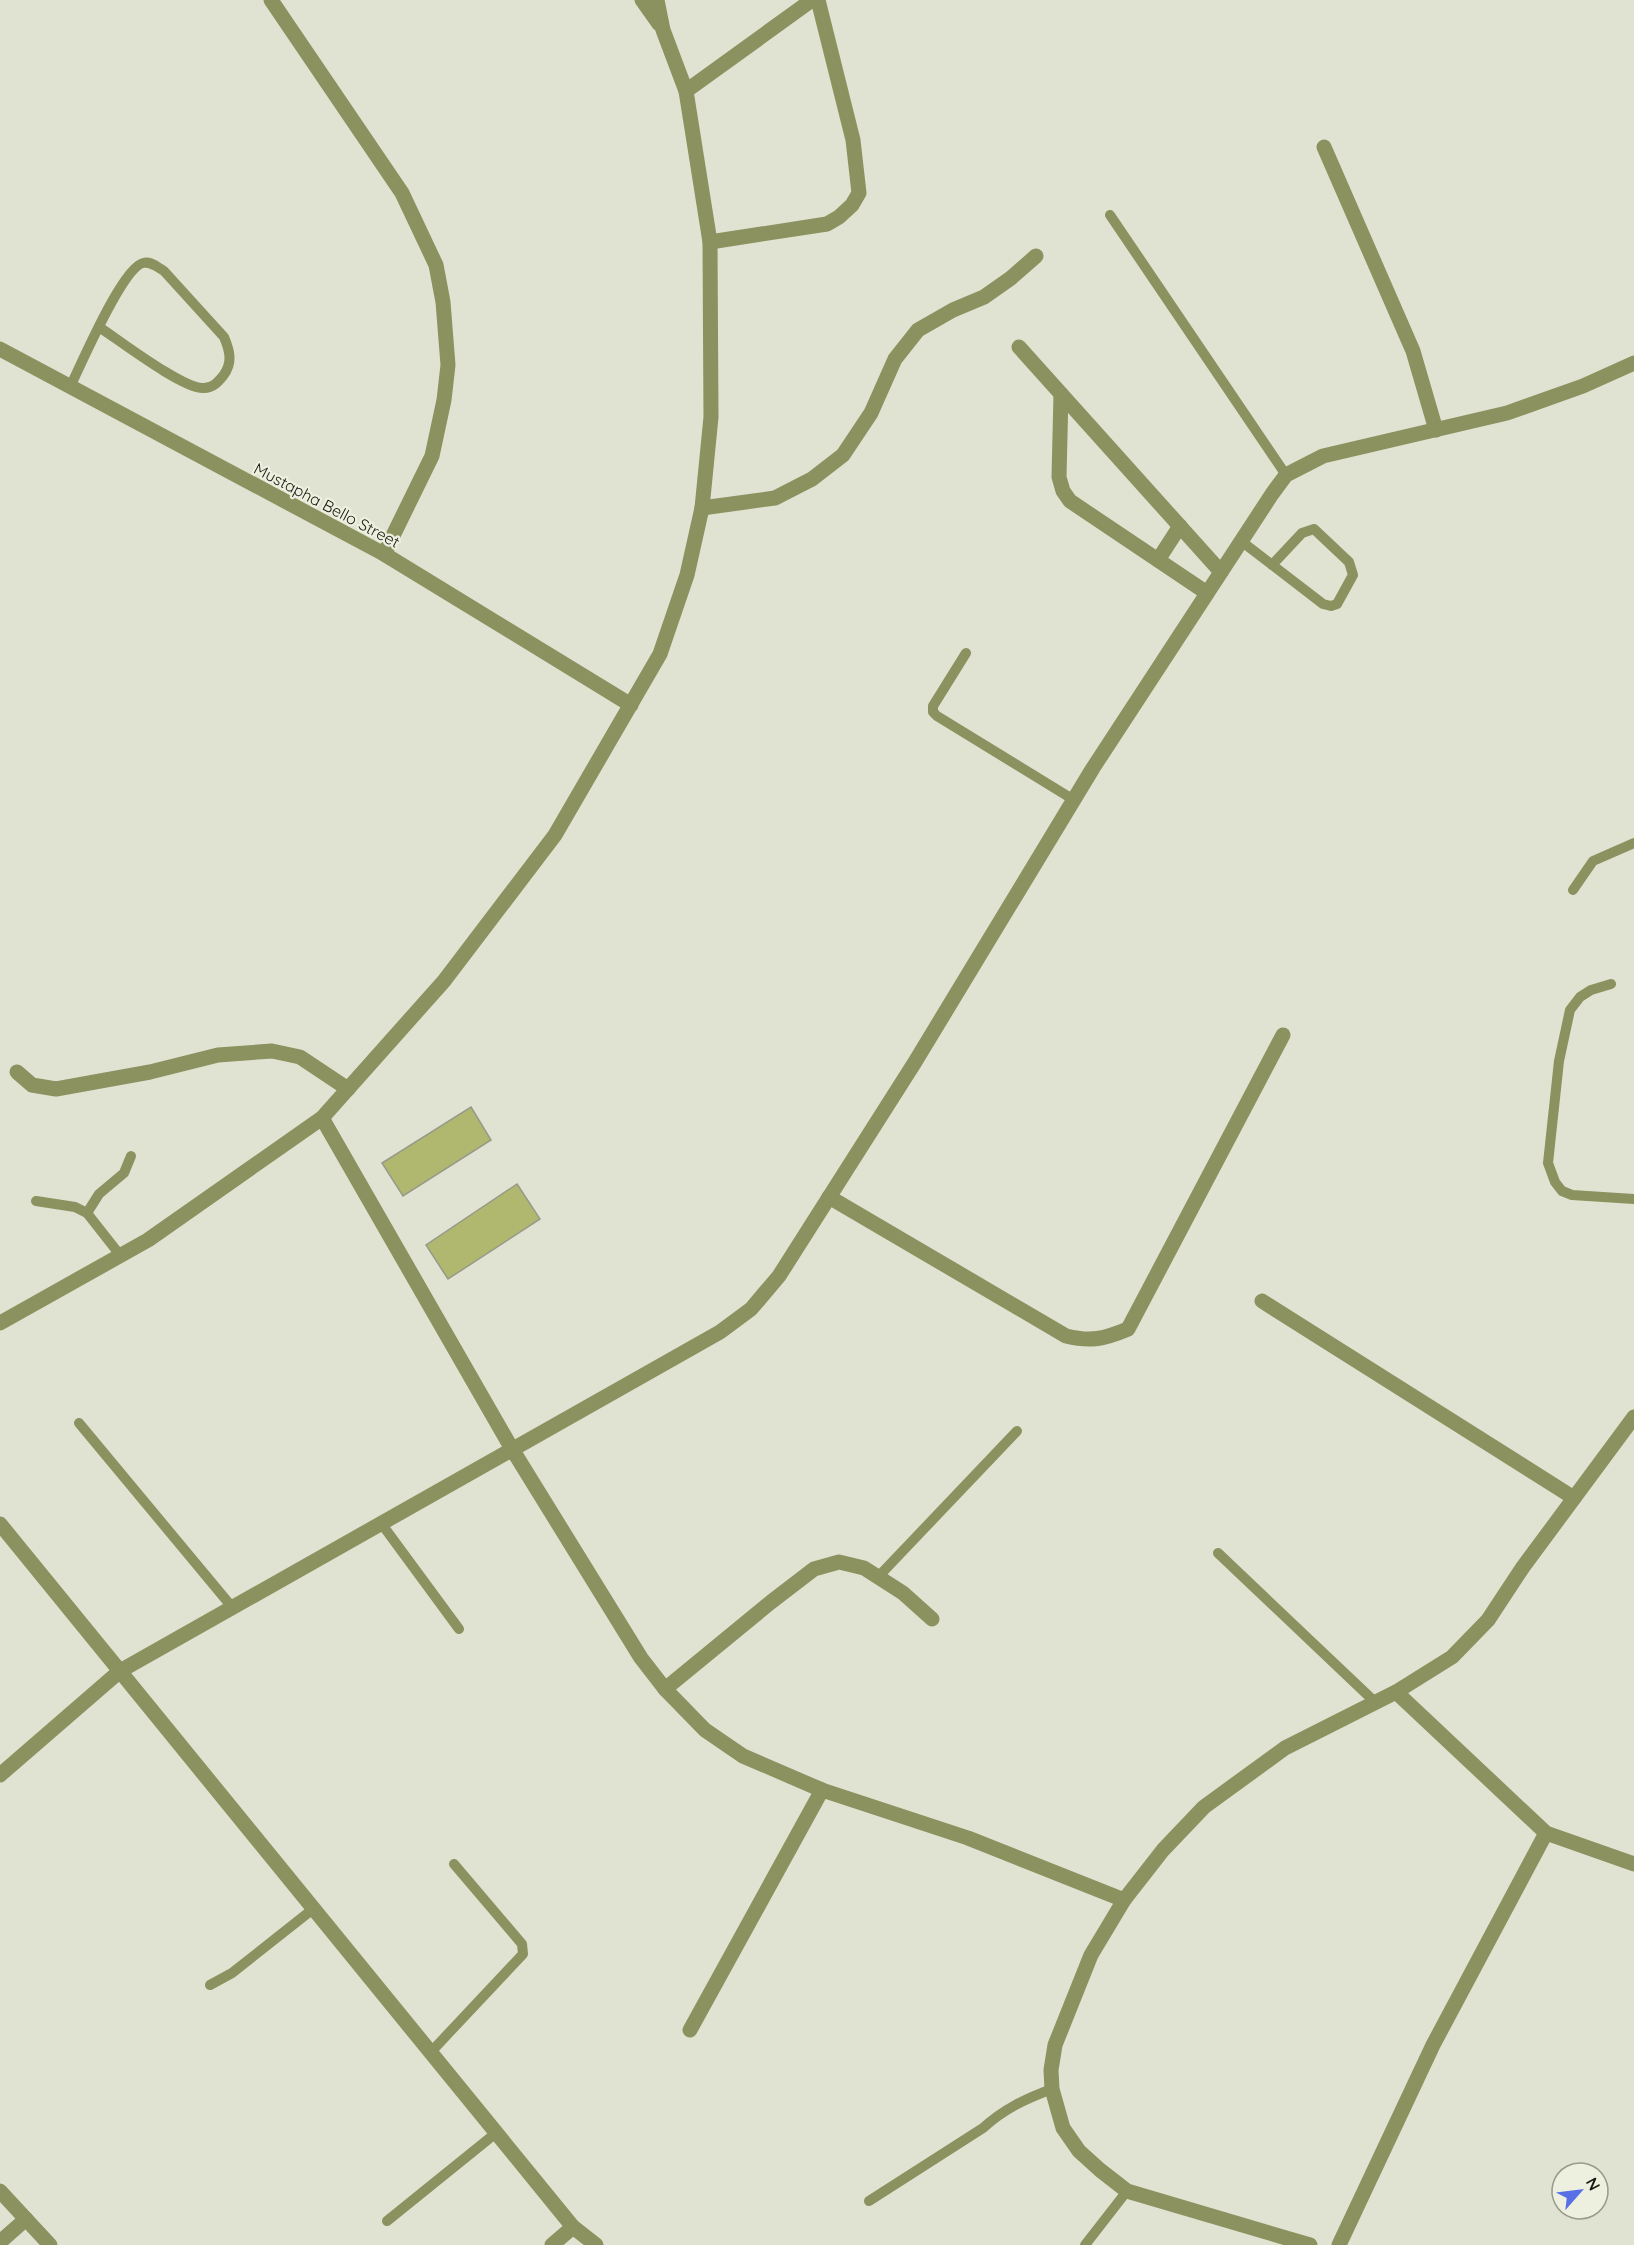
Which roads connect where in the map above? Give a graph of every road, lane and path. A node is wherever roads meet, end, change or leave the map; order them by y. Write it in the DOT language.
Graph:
graph roads {
  1 [pos="271,0"];
  2 [pos="642,0"];
  3 [pos="657,0"];
  4 [pos="812,0"];
  5 [pos="818,0"];
  6 [pos="663,30"];
  7 [pos="686,91"];
  8 [pos="1323,147"];
  9 [pos="1110,215"];
  10 [pos="710,242"];
  11 [pos="1036,256"];
  12 [pos="99,327"];
  13 [pos="1019,347"];
  14 [pos="0,349"];
  15 [pos="1634,363"];
  16 [pos="70,387"];
  17 [pos="1061,394"];
  18 [pos="1436,430"];
  19 [pos="1286,475"];
  20 [pos="702,507"];
  21 [pos="1180,526"];
  22 [pos="1241,541"];
  23 [pos="384,554"];
  24 [pos="1158,560"];
  25 [pos="1272,565"];
  26 [pos="1221,572"];
  27 [pos="1207,593"];
  28 [pos="966,653"];
  29 [pos="631,705"];
  30 [pos="1074,800"];
  31 [pos="1634,843"];
  32 [pos="1573,890"];
  33 [pos="1611,984"];
  34 [pos="1283,1035"];
  35 [pos="17,1071"];
  36 [pos="348,1089"];
  37 [pos="322,1118"];
  38 [pos="131,1155"];
  39 [pos="829,1197"];
  40 [pos="1634,1199"];
  41 [pos="36,1201"];
  42 [pos="87,1213"];
  43 [pos="120,1255"];
  44 [pos="1262,1301"];
  45 [pos="0,1323"];
  46 [pos="1634,1417"];
  47 [pos="79,1423"];
  48 [pos="1017,1431"];
  49 [pos="512,1449"];
  50 [pos="1574,1498"];
  51 [pos="381,1523"];
  52 [pos="0,1524"];
  53 [pos="1218,1553"];
  54 [pos="878,1577"];
  55 [pos="232,1607"];
  56 [pos="932,1619"];
  57 [pos="459,1629"];
  58 [pos="120,1671"];
  59 [pos="666,1689"];
  60 [pos="1396,1692"];
  61 [pos="1375,1702"];
  62 [pos="0,1775"];
  63 [pos="822,1790"];
  64 [pos="1546,1833"];
  65 [pos="454,1864"];
  66 [pos="1634,1864"];
  67 [pos="1124,1900"];
  68 [pos="313,1909"];
  69 [pos="210,1985"];
  70 [pos="690,2030"];
  71 [pos="430,2053"];
  72 [pos="1052,2089"];
  73 [pos="496,2133"];
  74 [pos="0,2191"];
  75 [pos="1127,2191"];
  76 [pos="869,2201"];
  77 [pos="26,2219"];
  78 [pos="387,2220"];
  79 [pos="573,2228"];
  80 [pos="0,2242"];
  81 [pos="50,2245"];
  82 [pos="552,2245"];
  83 [pos="596,2245"];
  84 [pos="1085,2245"];
  85 [pos="1310,2245"];
  86 [pos="1340,2245"];
  1 -- 23 [label="street"];
  2 -- 6 [label="street"];
  3 -- 6 [label="street"];
  4 -- 7 [label="street"];
  5 -- 10 [label="street"];
  6 -- 7 [label="street"];
  7 -- 10 [label="street"];
  8 -- 18 [label="street"];
  9 -- 19 [label="lane"];
  10 -- 20 [label="street"];
  11 -- 20 [label="street"];
  12 -- 12 [label="lane"];
  12 -- 16 [label="lane"];
  13 -- 17 [label="street"];
  14 -- 16 [label="street, Mustapha Bello Street"];
  15 -- 18 [label="street"];
  16 -- 23 [label="street, Mustapha Bello Street"];
  17 -- 21 [label="street"];
  17 -- 24 [label="street"];
  18 -- 19 [label="street"];
  19 -- 22 [label="street"];
  20 -- 29 [label="street"];
  21 -- 24 [label="street"];
  21 -- 26 [label="street"];
  22 -- 25 [label="lane"];
  22 -- 26 [label="street"];
  23 -- 29 [label="street, Mustapha Bello Street"];
  24 -- 27 [label="street"];
  25 -- 25 [label="lane"];
  26 -- 27 [label="street"];
  27 -- 30 [label="street"];
  28 -- 30 [label="lane"];
  29 -- 36 [label="street"];
  30 -- 39 [label="street"];
  31 -- 32 [label="lane"];
  33 -- 40 [label="lane"];
  34 -- 39 [label="street"];
  35 -- 36 [label="street"];
  36 -- 37 [label="street"];
  37 -- 43 [label="street"];
  37 -- 49 [label="street"];
  38 -- 42 [label="lane"];
  39 -- 49 [label="street"];
  41 -- 42 [label="lane"];
  42 -- 43 [label="lane"];
  43 -- 45 [label="street"];
  44 -- 50 [label="street"];
  46 -- 50 [label="street"];
  47 -- 55 [label="lane"];
  48 -- 54 [label="lane"];
  49 -- 51 [label="street"];
  49 -- 59 [label="street"];
  50 -- 60 [label="street"];
  51 -- 55 [label="street"];
  51 -- 57 [label="lane"];
  52 -- 58 [label="street"];
  53 -- 61 [label="lane"];
  54 -- 56 [label="street"];
  54 -- 59 [label="street"];
  55 -- 58 [label="street"];
  58 -- 62 [label="street"];
  58 -- 68 [label="street"];
  59 -- 63 [label="street"];
  60 -- 61 [label="street"];
  60 -- 64 [label="street"];
  61 -- 67 [label="street"];
  63 -- 67 [label="street"];
  63 -- 70 [label="street"];
  64 -- 66 [label="street"];
  64 -- 86 [label="street"];
  65 -- 71 [label="lane"];
  67 -- 72 [label="street"];
  68 -- 69 [label="lane"];
  68 -- 71 [label="street"];
  71 -- 73 [label="street"];
  72 -- 75 [label="street"];
  72 -- 76 [label="lane"];
  73 -- 78 [label="lane"];
  73 -- 79 [label="street"];
  74 -- 77 [label="street"];
  75 -- 84 [label="lane"];
  75 -- 85 [label="street"];
  77 -- 80 [label="street"];
  77 -- 81 [label="street"];
  79 -- 82 [label="street"];
  79 -- 83 [label="street"];
}
